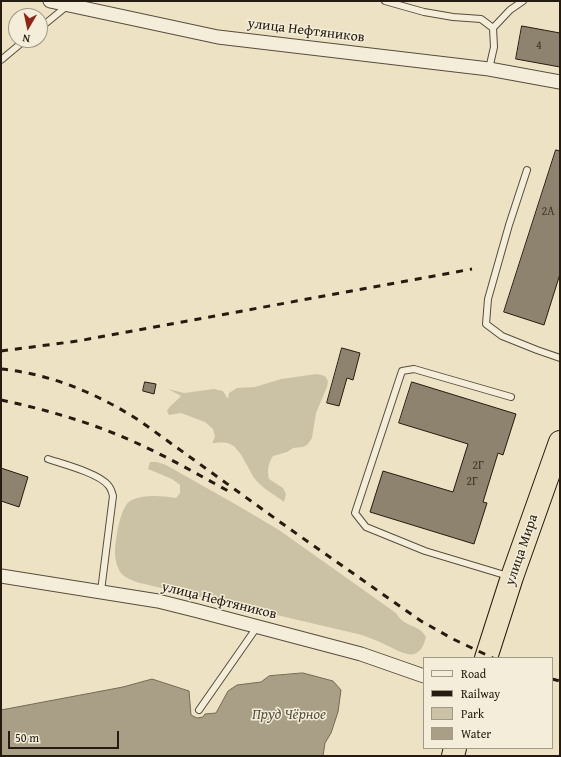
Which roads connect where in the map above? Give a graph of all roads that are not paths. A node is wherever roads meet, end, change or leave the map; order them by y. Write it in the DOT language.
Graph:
graph roads {
  1 [pos="50,1"];
  2 [pos="385,1"];
  3 [pos="523,1"];
  4 [pos="69,5"];
  5 [pos="48,22"];
  6 [pos="493,28"];
  7 [pos="15,48"];
  8 [pos="1,60"];
  9 [pos="489,69"];
  10 [pos="560,82"];
  11 [pos="527,170"];
  12 [pos="560,358"];
  13 [pos="511,397"];
  14 [pos="560,442"];
  15 [pos="48,459"];
  16 [pos="1,576"];
  17 [pos="512,577"];
  18 [pos="101,592"];
  19 [pos="257,627"];
  20 [pos="486,657"];
  21 [pos="423,676"];
  22 [pos="199,710"];
  1 -- 4 [label="street, улица Нефтяников"];
  2 -- 6 [label="lane"];
  3 -- 6 [label="lane"];
  4 -- 5 [label="lane"];
  4 -- 9 [label="street, улица Нефтяников"];
  6 -- 9 [label="lane"];
  7 -- 8 [label="lane"];
  9 -- 10 [label="street, улица Нефтяников"];
  11 -- 12 [label="lane"];
  13 -- 17 [label="lane"];
  14 -- 17 [label="highway, улица Мира"];
  15 -- 18 [label="lane"];
  16 -- 18 [label="street, улица Нефтяников"];
  17 -- 20 [label="highway, улица Мира"];
  18 -- 19 [label="street, улица Нефтяников"];
  19 -- 21 [label="street, улица Нефтяников"];
  19 -- 22 [label="lane"];
}
